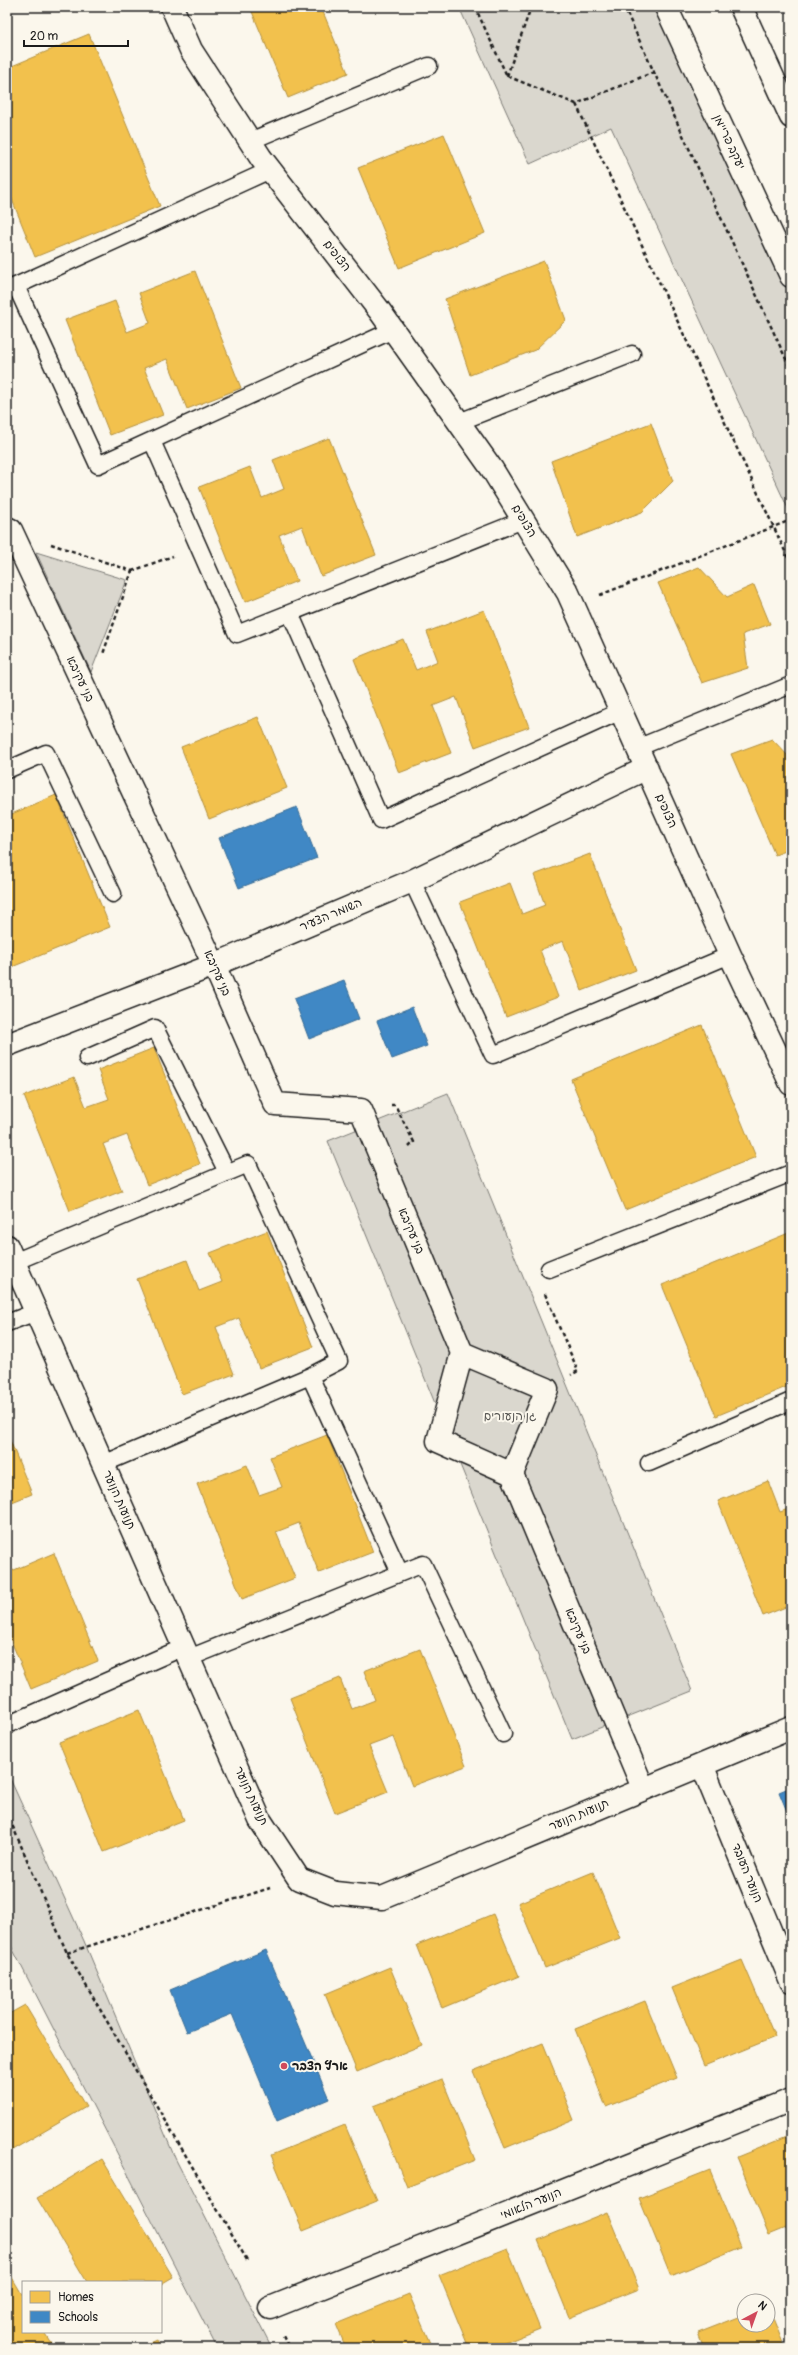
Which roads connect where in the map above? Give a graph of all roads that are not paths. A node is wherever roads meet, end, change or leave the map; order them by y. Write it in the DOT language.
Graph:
graph roads {
  1 [pos="172,7"];
  2 [pos="666,7"];
  3 [pos="741,7"];
  4 [pos="429,66"];
  5 [pos="791,117"];
  6 [pos="250,141"];
  7 [pos="270,170"];
  8 [pos="791,276"];
  9 [pos="12,288"];
  10 [pos="393,330"];
  11 [pos="632,354"];
  12 [pos="459,422"];
  13 [pos="152,441"];
  14 [pos="524,520"];
  15 [pos="9,529"];
  16 [pos="290,613"];
  17 [pos="791,685"];
  18 [pos="621,711"];
  19 [pos="637,748"];
  20 [pos="647,768"];
  21 [pos="7,770"];
  22 [pos="412,881"];
  23 [pos="113,894"];
  24 [pos="730,955"];
  25 [pos="214,965"];
  26 [pos="7,1045"];
  27 [pos="87,1058"];
  28 [pos="790,1079"];
  29 [pos="227,1172"];
  30 [pos="791,1173"];
  31 [pos="10,1254"];
  32 [pos="549,1269"];
  33 [pos="36,1312"];
  34 [pos="7,1323"];
  35 [pos="462,1354"];
  36 [pos="310,1376"];
  37 [pos="791,1401"];
  38 [pos="649,1463"];
  39 [pos="103,1464"];
  40 [pos="512,1474"];
  41 [pos="400,1573"];
  42 [pos="186,1652"];
  43 [pos="7,1725"];
  44 [pos="791,1728"];
  45 [pos="503,1734"];
  46 [pos="702,1765"];
  47 [pos="643,1788"];
  48 [pos="791,1981"];
  49 [pos="791,2100"];
  50 [pos="270,2308"];
  1 -- 6 [label="street, הצופים"];
  2 -- 8 [label="street, יעקב פריימן"];
  3 -- 5 [label="street"];
  4 -- 6 [label="lane"];
  6 -- 7 [label="street, הצופים"];
  7 -- 9 [label="lane"];
  7 -- 10 [label="street, הצופים"];
  9 -- 13 [label="lane"];
  10 -- 12 [label="street, הצופים"];
  10 -- 13 [label="lane"];
  11 -- 12 [label="lane"];
  12 -- 14 [label="street, הצופים"];
  13 -- 16 [label="lane"];
  14 -- 16 [label="lane"];
  14 -- 18 [label="street, הצופים"];
  15 -- 25 [label="street, בני עקיבא"];
  16 -- 18 [label="lane"];
  17 -- 19 [label="lane"];
  18 -- 19 [label="street, הצופים"];
  19 -- 20 [label="street, הצופים"];
  20 -- 22 [label="street, השומר הצעיר"];
  20 -- 24 [label="street, הצופים"];
  21 -- 23 [label="lane"];
  22 -- 24 [label="lane"];
  22 -- 25 [label="street, השומר הצעיר"];
  24 -- 28 [label="street, הצופים"];
  25 -- 26 [label="street, השומר הצעיר"];
  25 -- 35 [label="street, בני עקיבא"];
  27 -- 29 [label="lane"];
  29 -- 31 [label="lane"];
  29 -- 36 [label="lane"];
  30 -- 32 [label="lane"];
  31 -- 33 [label="street, תנועות הנוער"];
  33 -- 34 [label="lane"];
  33 -- 39 [label="street, תנועות הנוער"];
  35 -- 40 [label="street"];
  35 -- 40 [label="street"];
  36 -- 39 [label="lane"];
  36 -- 41 [label="lane"];
  37 -- 38 [label="lane"];
  39 -- 42 [label="street, תנועות הנוער"];
  40 -- 47 [label="street, בני עקיבא"];
  41 -- 42 [label="lane"];
  41 -- 45 [label="lane"];
  42 -- 43 [label="lane"];
  42 -- 47 [label="street, תנועות הנוער"];
  44 -- 46 [label="street, תנועות הנוער"];
  46 -- 47 [label="street, תנועות הנוער"];
  46 -- 48 [label="street, הנוער העובד"];
  49 -- 50 [label="street, הנוער הלאומי"];
}
